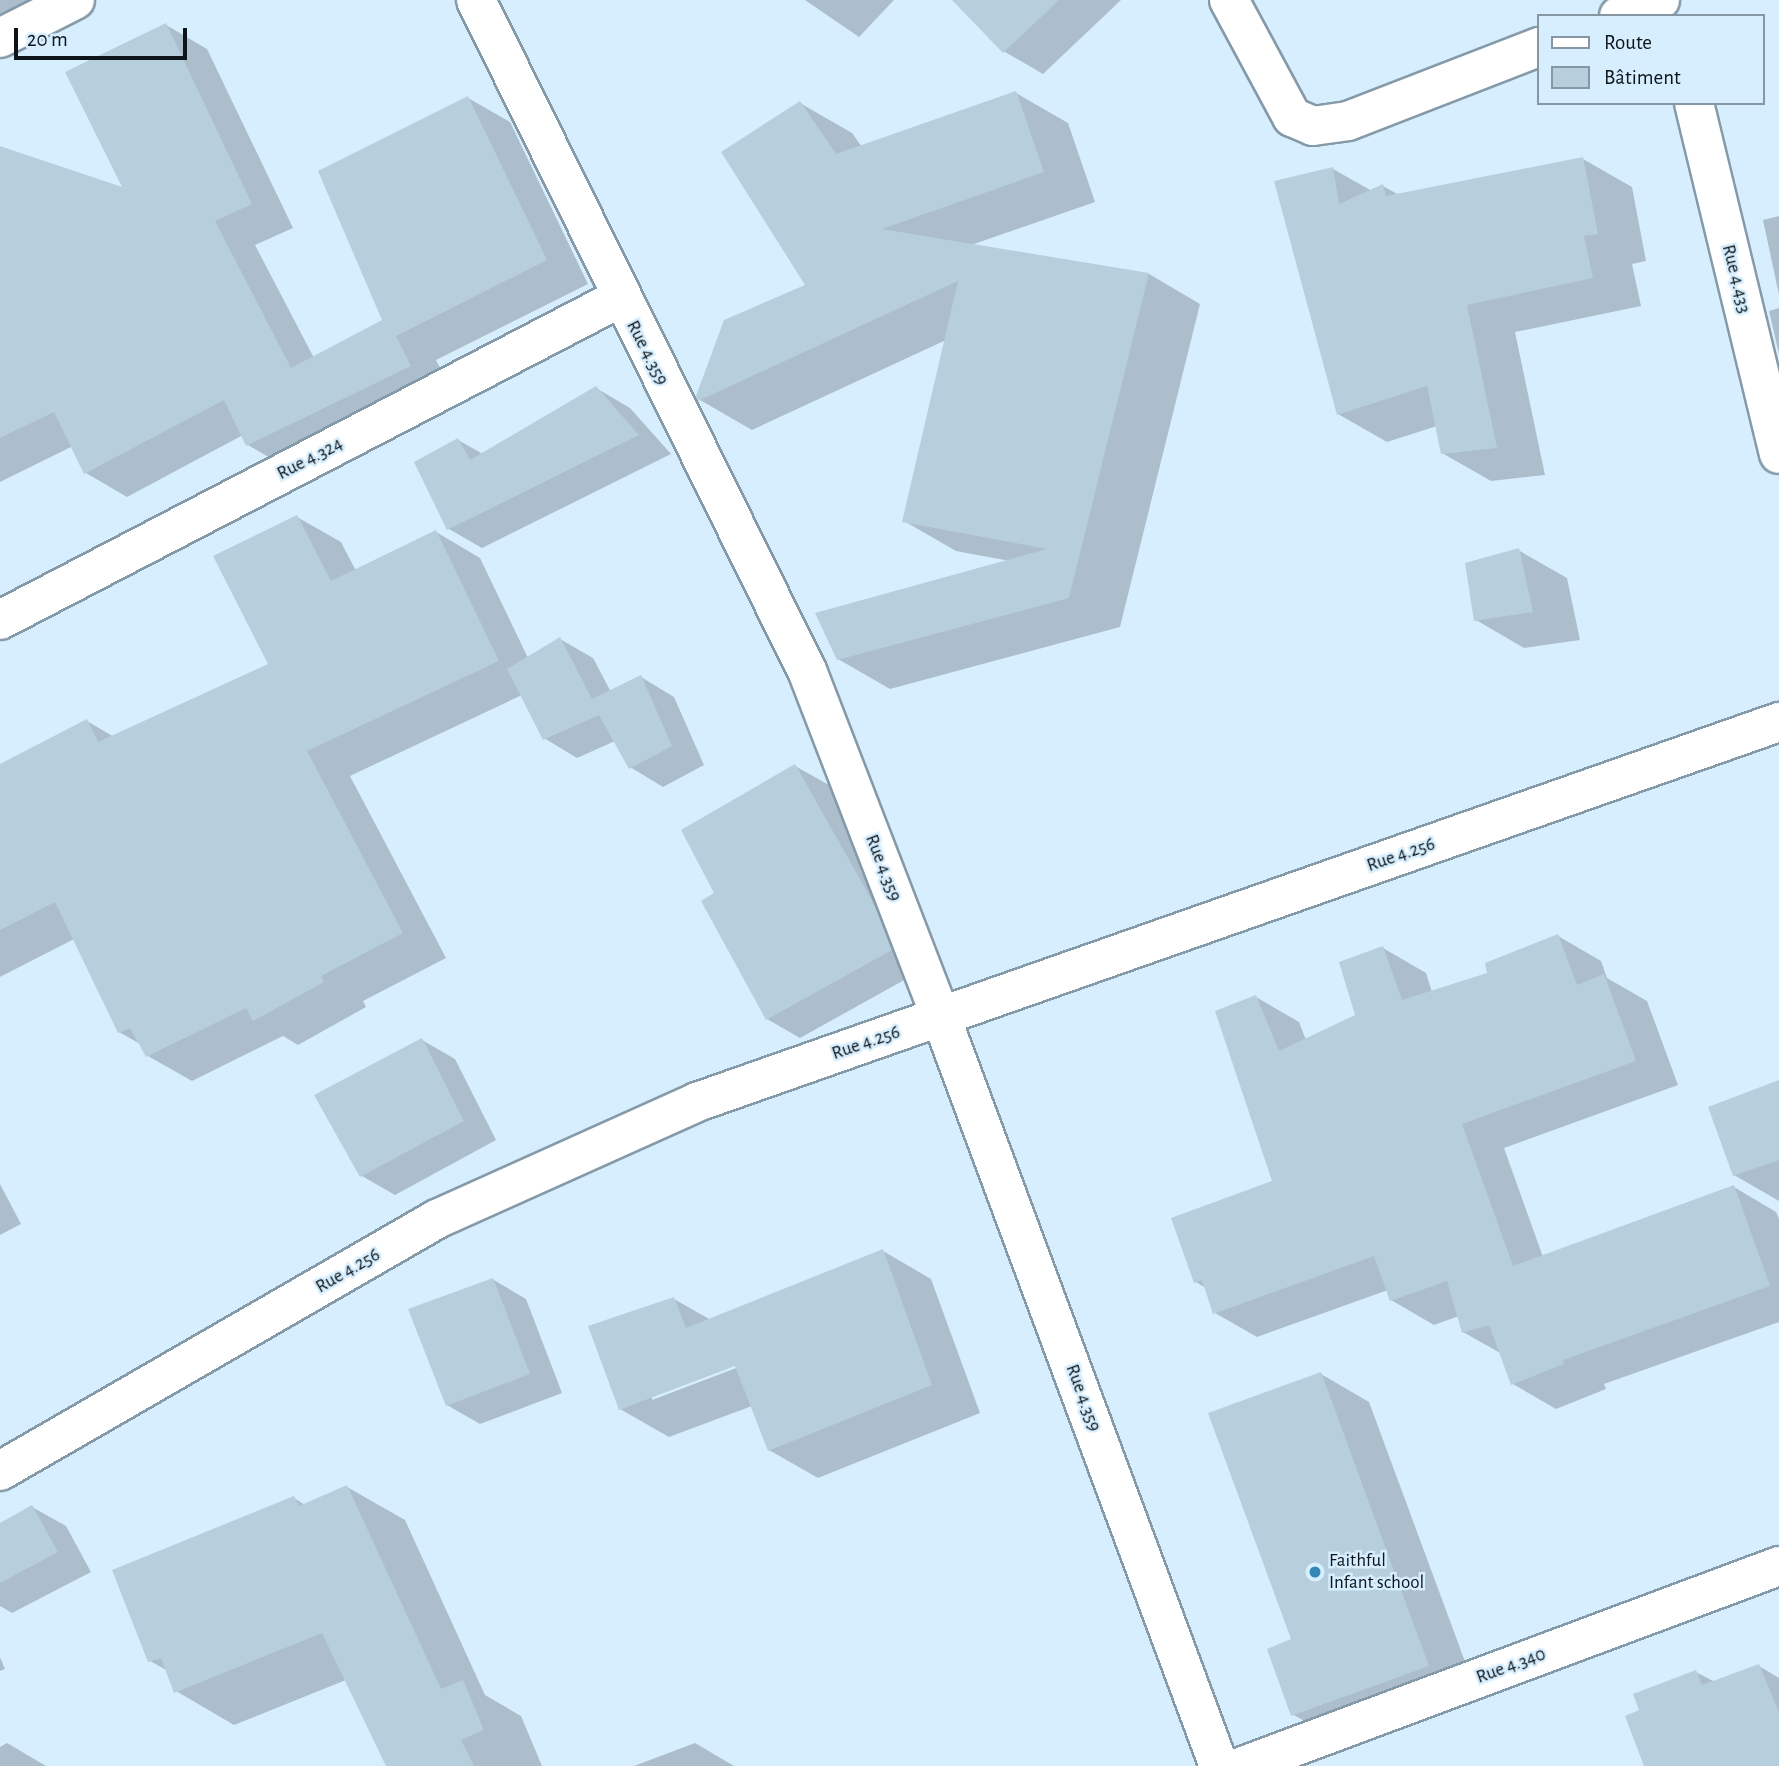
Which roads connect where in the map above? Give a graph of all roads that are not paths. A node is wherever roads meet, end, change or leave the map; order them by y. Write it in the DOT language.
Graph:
graph roads {
  1 [pos="75,0"];
  2 [pos="476,0"];
  3 [pos="1229,0"];
  4 [pos="1660,0"];
  5 [pos="1624,14"];
  6 [pos="0,38"];
  7 [pos="1538,47"];
  8 [pos="1694,105"];
  9 [pos="620,298"];
  10 [pos="1779,454"];
  11 [pos="0,620"];
  12 [pos="1779,722"];
  13 [pos="941,1017"];
  14 [pos="0,1471"];
  15 [pos="1779,1566"];
  16 [pos="1219,1766"];
  17 [pos="1243,1766"];
  1 -- 6 [label="street"];
  2 -- 9 [label="street, Rue 4.359"];
  3 -- 7 [label="street"];
  4 -- 5 [label="street"];
  8 -- 10 [label="street, Rue 4.433"];
  9 -- 11 [label="street, Rue 4.324"];
  9 -- 13 [label="street, Rue 4.359"];
  12 -- 13 [label="street, Rue 4.256"];
  13 -- 14 [label="street, Rue 4.256"];
  13 -- 16 [label="street, Rue 4.359"];
  15 -- 17 [label="street, Rue 4.340"];
}
